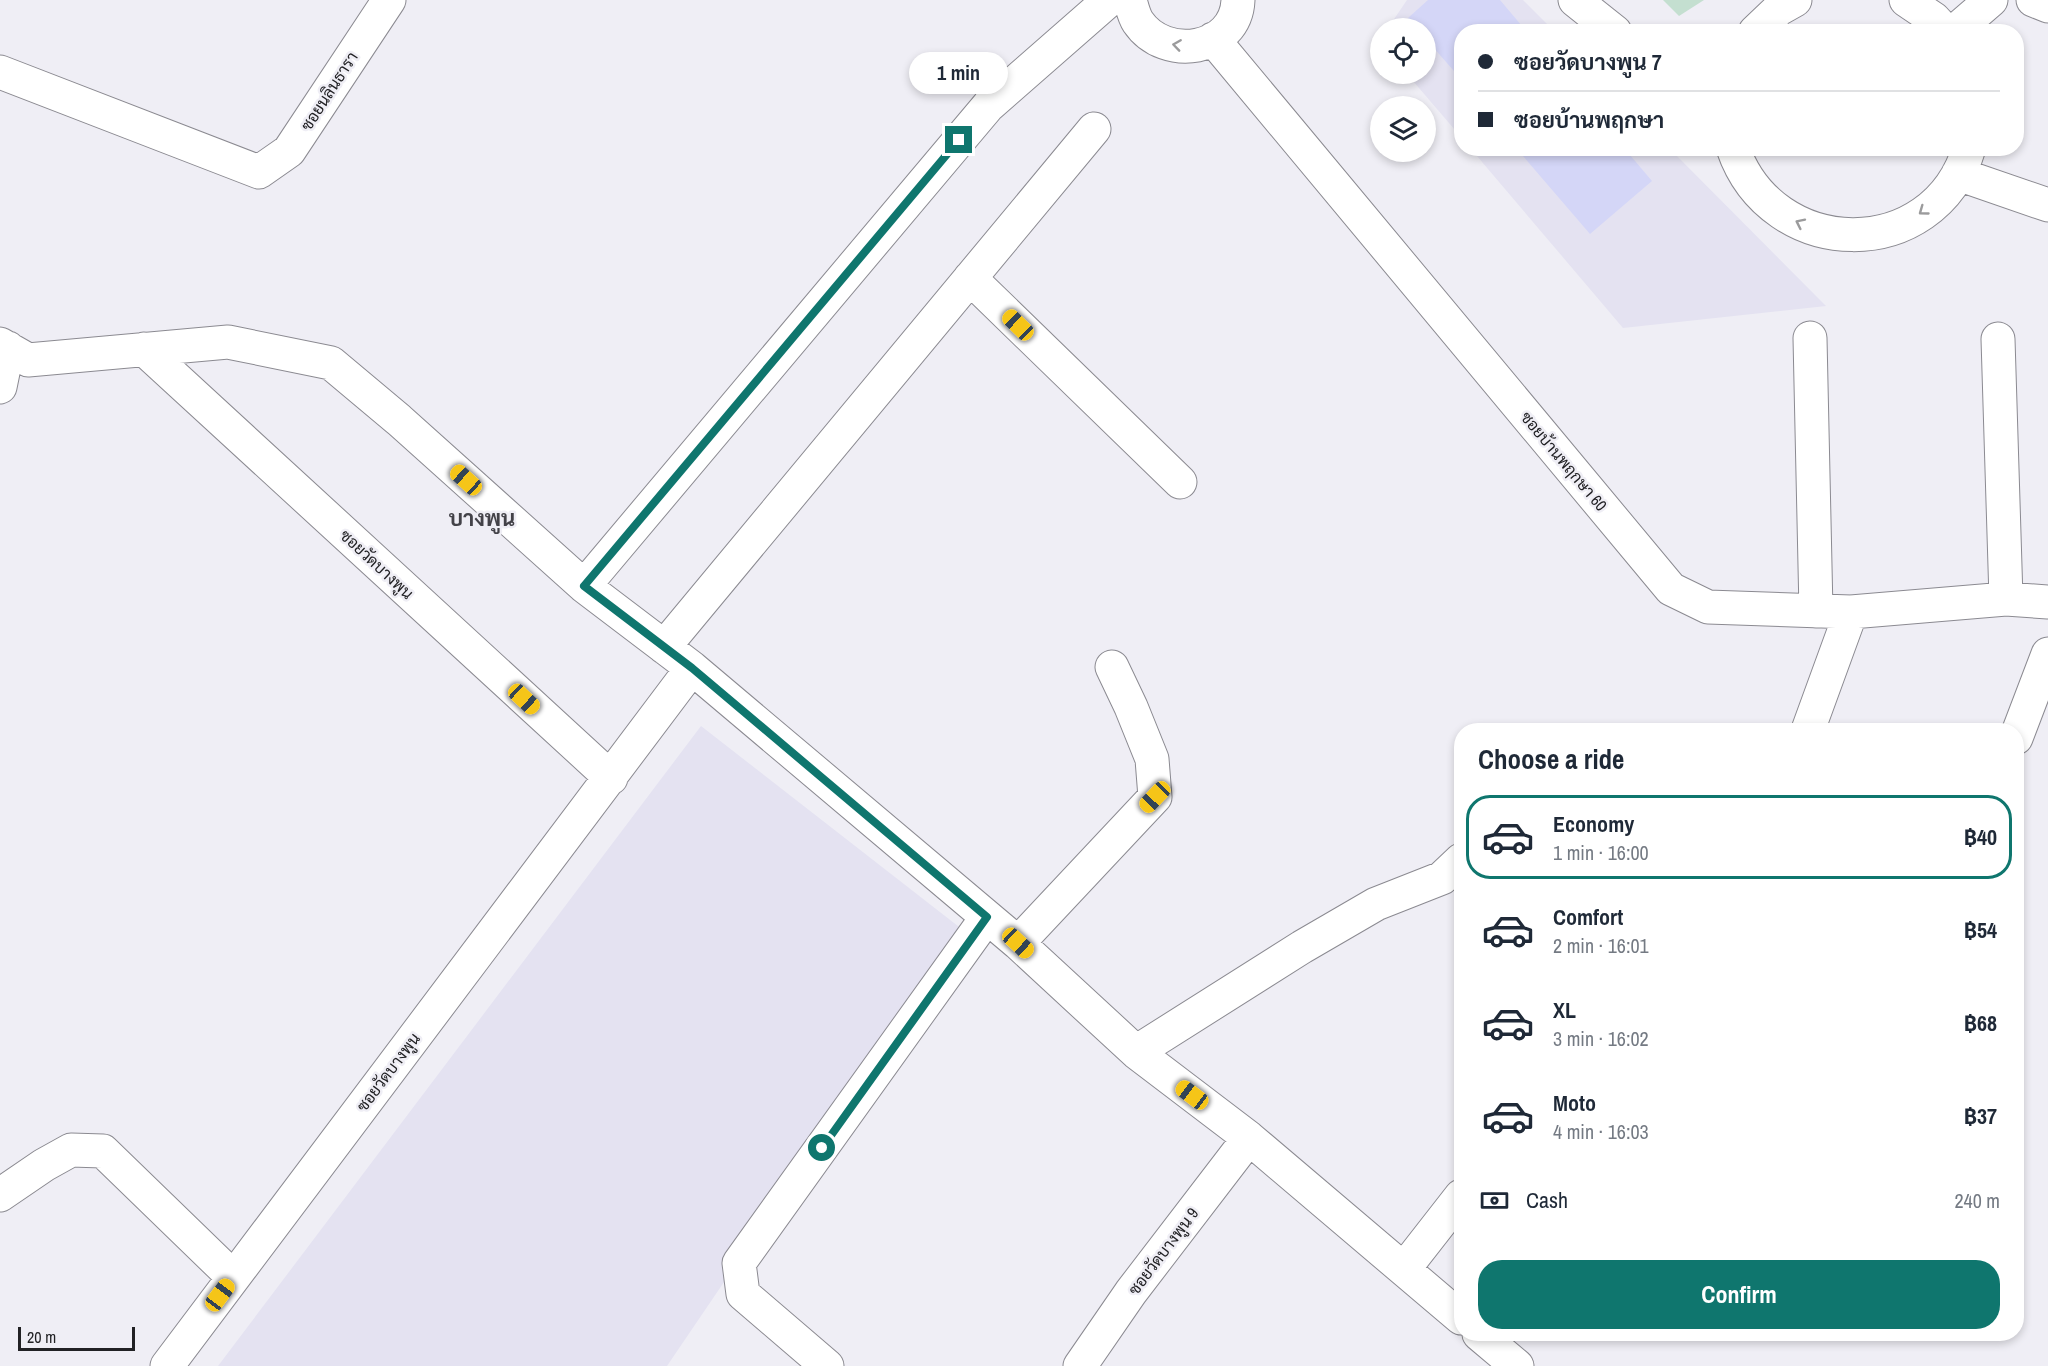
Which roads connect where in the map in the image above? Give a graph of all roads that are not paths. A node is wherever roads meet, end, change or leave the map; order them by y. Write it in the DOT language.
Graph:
graph roads {
  1 [pos="1108,0"];
  2 [pos="1130,0"];
  3 [pos="1238,0"];
  4 [pos="1575,0"];
  5 [pos="1795,0"];
  6 [pos="1906,0"];
  7 [pos="1991,0"];
  8 [pos="2033,0"];
  9 [pos="376,4"];
  10 [pos="2048,6"];
  11 [pos="1605,24"];
  12 [pos="1763,24"];
  13 [pos="1939,24"];
  14 [pos="1963,24"];
  15 [pos="1213,39"];
  16 [pos="0,72"];
  17 [pos="1094,129"];
  18 [pos="1735,156"];
  19 [pos="1963,161"];
  20 [pos="2048,205"];
  21 [pos="970,278"];
  22 [pos="1810,338"];
  23 [pos="1998,339"];
  24 [pos="4,346"];
  25 [pos="144,349"];
  26 [pos="0,387"];
  27 [pos="1180,482"];
  28 [pos="584,586"];
  29 [pos="2006,599"];
  30 [pos="2048,602"];
  31 [pos="1816,611"];
  32 [pos="1851,612"];
  33 [pos="664,647"];
  34 [pos="2048,654"];
  35 [pos="1112,667"];
  36 [pos="692,668"];
  37 [pos="1811,723"];
  38 [pos="2022,723"];
  39 [pos="610,778"];
  40 [pos="1454,867"];
  41 [pos="987,917"];
  42 [pos="1018,943"];
  43 [pos="1136,1052"];
  44 [pos="1249,1138"];
  45 [pos="0,1195"];
  46 [pos="1454,1205"];
  47 [pos="1404,1269"];
  48 [pos="233,1277"];
  49 [pos="1454,1312"];
  50 [pos="1487,1341"];
  51 [pos="167,1366"];
  52 [pos="826,1366"];
  53 [pos="1080,1366"];
  54 [pos="1517,1366"];
  1 -- 28 [label="street"];
  15 -- 2 [label="street, one-way"];
  3 -- 15 [label="street"];
  4 -- 11 [label="street"];
  5 -- 12 [label="street"];
  6 -- 13 [label="street"];
  7 -- 14 [label="street"];
  8 -- 10 [label="street"];
  9 -- 16 [label="street, ซอยนลินธารา"];
  15 -- 31 [label="street, ซอยบ้านพฤกษา 60"];
  17 -- 21 [label="street"];
  19 -- 18 [label="street, one-way"];
  19 -- 20 [label="street"];
  21 -- 27 [label="street"];
  21 -- 33 [label="street"];
  22 -- 31 [label="street"];
  23 -- 29 [label="street"];
  24 -- 25 [label="street"];
  24 -- 26 [label="street"];
  25 -- 28 [label="street"];
  25 -- 39 [label="street, ซอยวัดบางพูน"];
  28 -- 33 [label="street"];
  29 -- 30 [label="street, ซอยบ้านพฤกษา 60"];
  29 -- 32 [label="street, ซอยบ้านพฤกษา 60"];
  31 -- 32 [label="street, ซอยบ้านพฤกษา 60"];
  32 -- 37 [label="street"];
  33 -- 36 [label="street"];
  34 -- 38 [label="street"];
  35 -- 42 [label="street"];
  36 -- 39 [label="street, ซอยวัดบางพูน"];
  36 -- 41 [label="street"];
  39 -- 48 [label="street, ซอยวัดบางพูน"];
  40 -- 43 [label="street"];
  41 -- 42 [label="street"];
  41 -- 52 [label="street"];
  42 -- 43 [label="street"];
  43 -- 44 [label="street"];
  44 -- 47 [label="street"];
  44 -- 53 [label="street, ซอยวัดบางพูน 9"];
  45 -- 48 [label="street"];
  46 -- 47 [label="street"];
  47 -- 49 [label="street"];
  48 -- 51 [label="street, ซอยวัดบางพูน"];
  50 -- 54 [label="street"];
}
